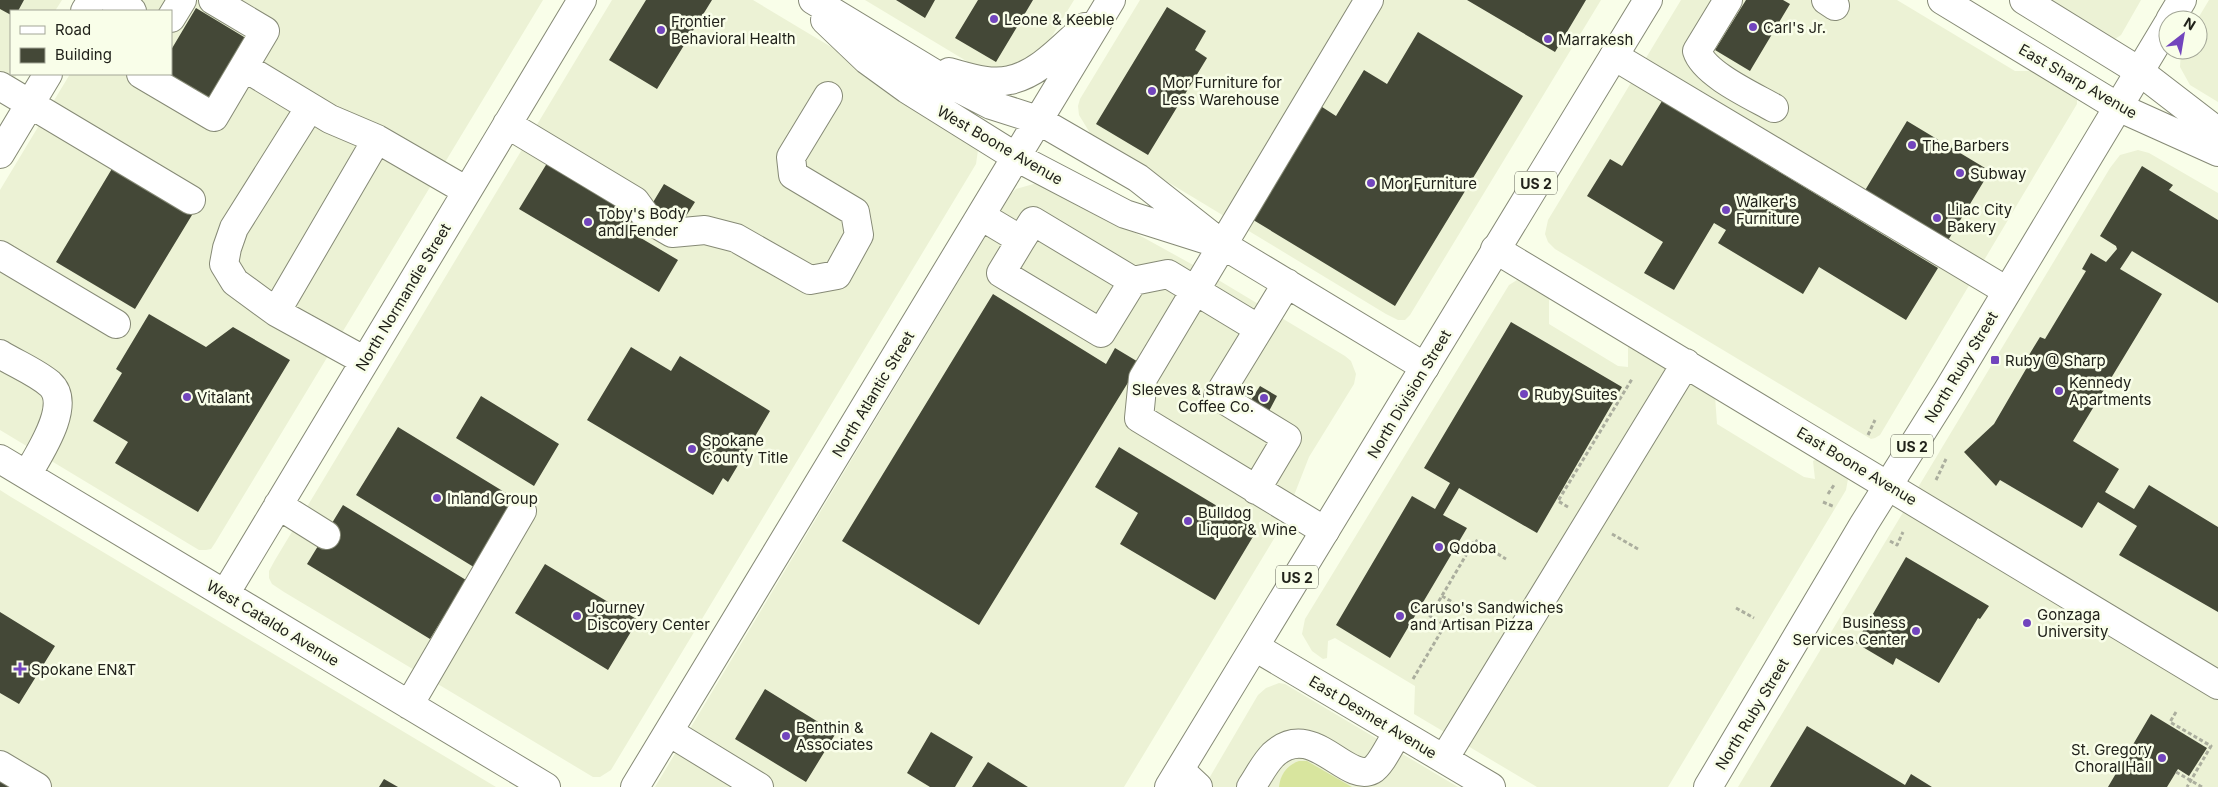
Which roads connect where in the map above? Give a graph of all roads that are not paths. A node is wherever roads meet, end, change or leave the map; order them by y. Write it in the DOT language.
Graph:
graph roads {
  1 [pos="113,0"];
  2 [pos="182,0"];
  3 [pos="213,0"];
  4 [pos="582,0"];
  5 [pos="804,0"];
  6 [pos="813,0"];
  7 [pos="1369,0"];
  8 [pos="1648,0"];
  9 [pos="1728,0"];
  10 [pos="1942,0"];
  11 [pos="2024,0"];
  12 [pos="1108,5"];
  13 [pos="130,10"];
  14 [pos="172,16"];
  15 [pos="2158,40"];
  16 [pos="1614,56"];
  17 [pos="919,64"];
  18 [pos="244,67"];
  19 [pos="2139,71"];
  20 [pos="47,75"];
  21 [pos="143,75"];
  22 [pos="0,86"];
  23 [pos="828,96"];
  24 [pos="30,104"];
  25 [pos="310,106"];
  26 [pos="2118,107"];
  27 [pos="1774,108"];
  28 [pos="1038,120"];
  29 [pos="507,124"];
  30 [pos="2218,132"];
  31 [pos="377,139"];
  32 [pos="1,149"];
  33 [pos="2218,152"];
  34 [pos="1016,157"];
  35 [pos="467,191"];
  36 [pos="190,200"];
  37 [pos="981,216"];
  38 [pos="1021,240"];
  39 [pos="1223,245"];
  40 [pos="1495,250"];
  41 [pos="0,255"];
  42 [pos="1133,281"];
  43 [pos="1287,283"];
  44 [pos="1195,290"];
  45 [pos="2007,291"];
  46 [pos="276,312"];
  47 [pos="116,324"];
  48 [pos="1259,329"];
  49 [pos="0,354"];
  50 [pos="365,361"];
  51 [pos="1686,363"];
  52 [pos="1425,367"];
  53 [pos="0,459"];
  54 [pos="26,475"];
  55 [pos="1888,484"];
  56 [pos="1256,490"];
  57 [pos="278,505"];
  58 [pos="522,511"];
  59 [pos="1325,531"];
  60 [pos="326,535"];
  61 [pos="225,594"];
  62 [pos="1255,647"];
  63 [pos="2218,685"];
  64 [pos="409,705"];
  65 [pos="668,732"];
  66 [pos="1398,732"];
  67 [pos="1444,759"];
  68 [pos="0,765"];
  69 [pos="1182,781"];
  70 [pos="36,787"];
  71 [pos="546,787"];
  72 [pos="635,787"];
  73 [pos="759,787"];
  74 [pos="1251,787"];
  75 [pos="1491,787"];
  76 [pos="1708,787"];
  1 -- 13 [label="street"];
  2 -- 14 [label="street"];
  3 -- 18 [label="street"];
  4 -- 29 [label="street, North Normandie Street"];
  5 -- 34 [label="street, West Boone Avenue"];
  6 -- 17 [label="street, West Boone Avenue"];
  7 -- 39 [label="street"];
  8 -- 16 [label="street, North Division Street / US 2"];
  9 -- 27 [label="street"];
  10 -- 26 [label="street, East Sharp Avenue"];
  11 -- 19 [label="street"];
  12 -- 17 [label="street"];
  12 -- 28 [label="street, North Atlantic Street"];
  15 -- 19 [label="street, North Ruby Street / US 2"];
  16 -- 40 [label="street, North Division Street / US 2"];
  16 -- 45 [label="street"];
  17 -- 28 [label="street, West Boone Avenue"];
  18 -- 21 [label="street"];
  18 -- 25 [label="street"];
  19 -- 26 [label="street, North Ruby Street / US 2"];
  19 -- 30 [label="street"];
  20 -- 24 [label="street"];
  22 -- 24 [label="street"];
  23 -- 29 [label="street"];
  24 -- 32 [label="street"];
  24 -- 36 [label="street"];
  25 -- 31 [label="street"];
  25 -- 46 [label="street"];
  26 -- 33 [label="street, East Sharp Avenue"];
  26 -- 45 [label="street, North Ruby Street / US 2"];
  28 -- 34 [label="street, North Atlantic Street"];
  28 -- 39 [label="street, West Boone Avenue"];
  29 -- 35 [label="street, North Normandie Street"];
  31 -- 35 [label="street"];
  31 -- 46 [label="street"];
  34 -- 37 [label="street, North Atlantic Street"];
  34 -- 39 [label="street, West Boone Avenue"];
  35 -- 50 [label="street, North Normandie Street"];
  37 -- 38 [label="street"];
  37 -- 65 [label="street, North Atlantic Street"];
  38 -- 42 [label="street"];
  38 -- 42 [label="street"];
  39 -- 43 [label="street, West Boone Avenue"];
  39 -- 44 [label="street"];
  40 -- 51 [label="street, East Boone Avenue"];
  40 -- 52 [label="street, North Division Street / US 2"];
  41 -- 47 [label="street"];
  42 -- 44 [label="street"];
  43 -- 48 [label="street"];
  43 -- 52 [label="street, West Boone Avenue"];
  44 -- 48 [label="street"];
  44 -- 56 [label="street"];
  45 -- 55 [label="street, North Ruby Street / US 2"];
  46 -- 50 [label="street"];
  48 -- 56 [label="street"];
  49 -- 54 [label="street"];
  50 -- 57 [label="street, North Normandie Street"];
  51 -- 55 [label="street, East Boone Avenue"];
  51 -- 67 [label="street"];
  52 -- 59 [label="street, North Division Street / US 2"];
  53 -- 54 [label="street, West Cataldo Avenue"];
  54 -- 61 [label="street, West Cataldo Avenue"];
  55 -- 63 [label="street, East Boone Avenue"];
  55 -- 76 [label="street, North Ruby Street / US 2"];
  56 -- 59 [label="street"];
  57 -- 60 [label="street"];
  57 -- 61 [label="street, North Normandie Street"];
  58 -- 64 [label="street"];
  59 -- 62 [label="street, North Division Street / US 2"];
  61 -- 64 [label="street, West Cataldo Avenue"];
  62 -- 66 [label="street, East Desmet Avenue"];
  62 -- 69 [label="street, North Division Street / US 2"];
  64 -- 71 [label="street, West Cataldo Avenue"];
  65 -- 72 [label="street, North Atlantic Street"];
  65 -- 73 [label="street"];
  66 -- 67 [label="street, East Desmet Avenue"];
  66 -- 74 [label="street"];
  67 -- 75 [label="street, East Desmet Avenue"];
  68 -- 70 [label="street"];
}
